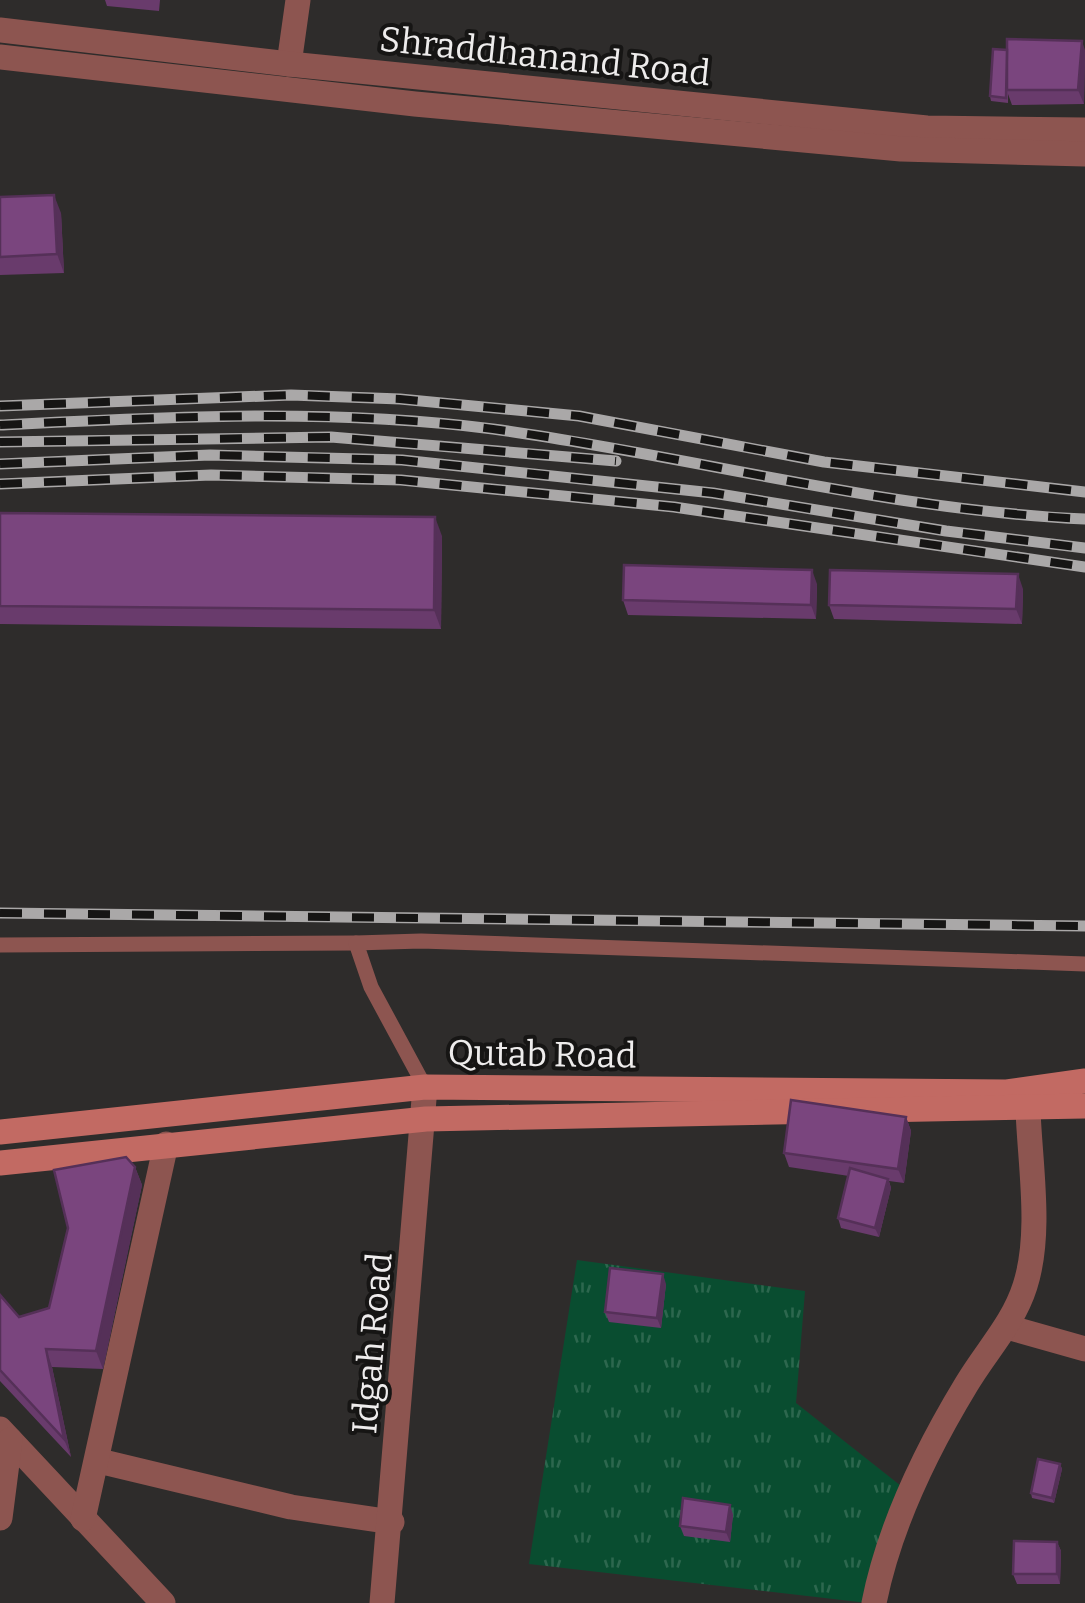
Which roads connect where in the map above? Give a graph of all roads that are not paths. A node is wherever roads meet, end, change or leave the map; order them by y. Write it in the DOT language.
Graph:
graph roads {
  1 [pos="298,0"];
  2 [pos="0,30"];
  3 [pos="0,57"];
  4 [pos="288,64"];
  5 [pos="1085,130"];
  6 [pos="1085,154"];
  7 [pos="356,943"];
  8 [pos="0,946"];
  9 [pos="1085,964"];
  10 [pos="1085,1081"];
  11 [pos="425,1088"];
  12 [pos="1085,1106"];
  13 [pos="1028,1110"];
  14 [pos="426,1119"];
  15 [pos="0,1132"];
  16 [pos="166,1144"];
  17 [pos="0,1162"];
  18 [pos="1007,1327"];
  19 [pos="1085,1349"];
  20 [pos="5,1435"];
  21 [pos="99,1461"];
  22 [pos="0,1518"];
  23 [pos="83,1519"];
  24 [pos="392,1522"];
  25 [pos="163,1603"];
  26 [pos="382,1603"];
  27 [pos="874,1603"];
  1 -- 4 [label="street"];
  2 -- 4 [label="street, Shraddhanand Road"];
  3 -- 6 [label="street, Shraddhanand Road"];
  4 -- 5 [label="street, Shraddhanand Road"];
  7 -- 8 [label="lane"];
  7 -- 9 [label="lane"];
  7 -- 11 [label="lane"];
  10 -- 11 [label="main road, Qutab Road"];
  11 -- 14 [label="street, Idgah Road"];
  11 -- 15 [label="main road, Qutab Road"];
  12 -- 13 [label="main road, Qutab Road"];
  13 -- 14 [label="main road, Qutab Road"];
  13 -- 18 [label="street"];
  14 -- 16 [label="main road, Qutab Road"];
  14 -- 24 [label="street, Idgah Road"];
  16 -- 17 [label="main road, Qutab Road"];
  16 -- 21 [label="street"];
  18 -- 19 [label="street"];
  18 -- 27 [label="street"];
  20 -- 22 [label="street"];
  20 -- 23 [label="street"];
  21 -- 23 [label="street"];
  21 -- 24 [label="street"];
  23 -- 25 [label="street"];
  24 -- 26 [label="street, Idgah Road"];
}
